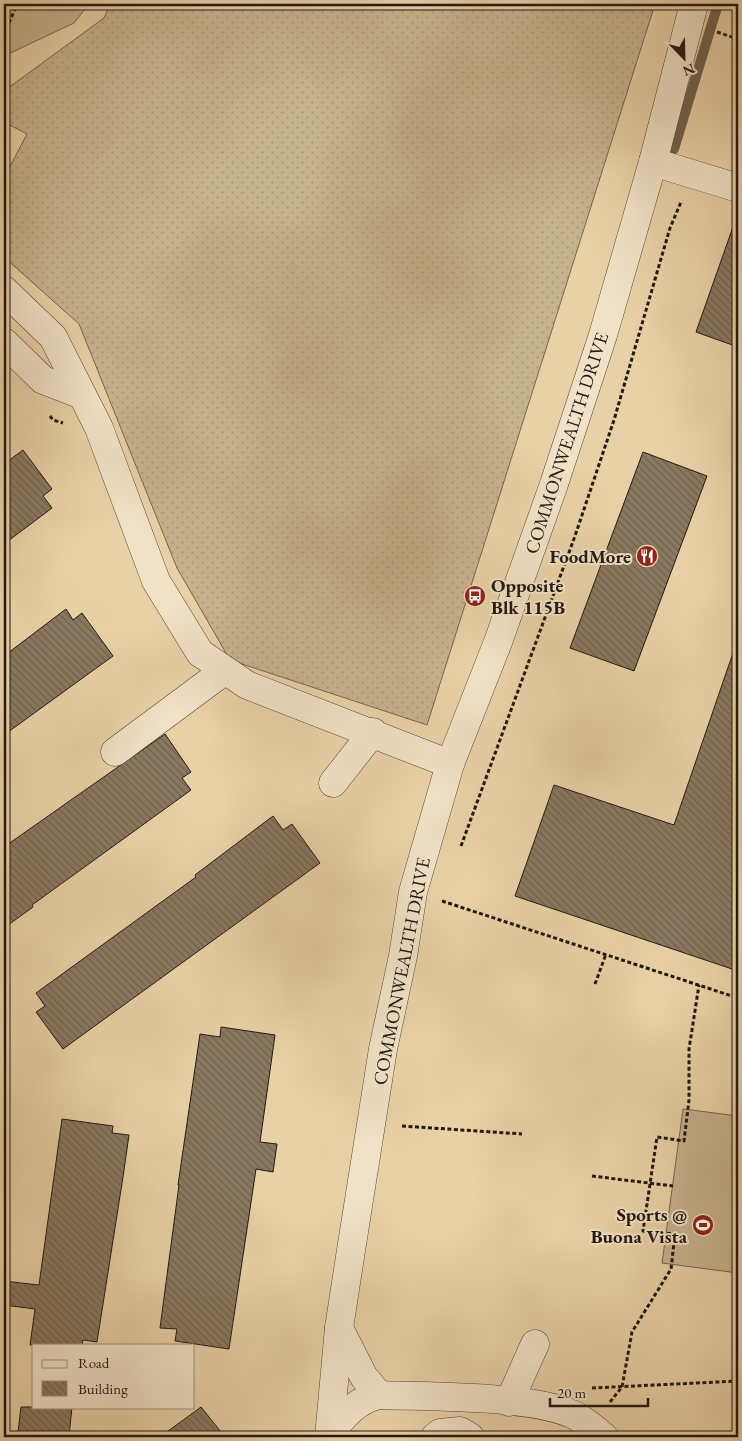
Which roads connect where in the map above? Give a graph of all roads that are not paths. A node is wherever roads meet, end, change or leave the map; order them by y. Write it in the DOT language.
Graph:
graph roads {
  1 [pos="694,4"];
  2 [pos="653,162"];
  3 [pos="738,188"];
  4 [pos="4,290"];
  5 [pos="4,342"];
  6 [pos="82,395"];
  7 [pos="224,671"];
  8 [pos="373,732"];
  9 [pos="115,752"];
  10 [pos="450,764"];
  11 [pos="333,783"];
  12 [pos="339,1328"];
  13 [pos="535,1344"];
  14 [pos="380,1395"];
  15 [pos="509,1402"];
  16 [pos="329,1437"];
  17 [pos="435,1437"];
  18 [pos="470,1437"];
  19 [pos="604,1437"];
  1 -- 2 [label="street, COMMONWEALTH DRIVE"];
  2 -- 3 [label="street"];
  2 -- 10 [label="street, COMMONWEALTH DRIVE"];
  4 -- 6 [label="street"];
  5 -- 6 [label="street"];
  6 -- 7 [label="street"];
  7 -- 8 [label="street"];
  7 -- 9 [label="street"];
  8 -- 10 [label="street"];
  8 -- 11 [label="street"];
  10 -- 12 [label="street, COMMONWEALTH DRIVE"];
  12 -- 14 [label="street"];
  12 -- 16 [label="street, COMMONWEALTH DRIVE"];
  13 -- 15 [label="street"];
  14 -- 15 [label="street"];
  14 -- 16 [label="street"];
  15 -- 19 [label="street"];
  17 -- 18 [label="street"];
}
